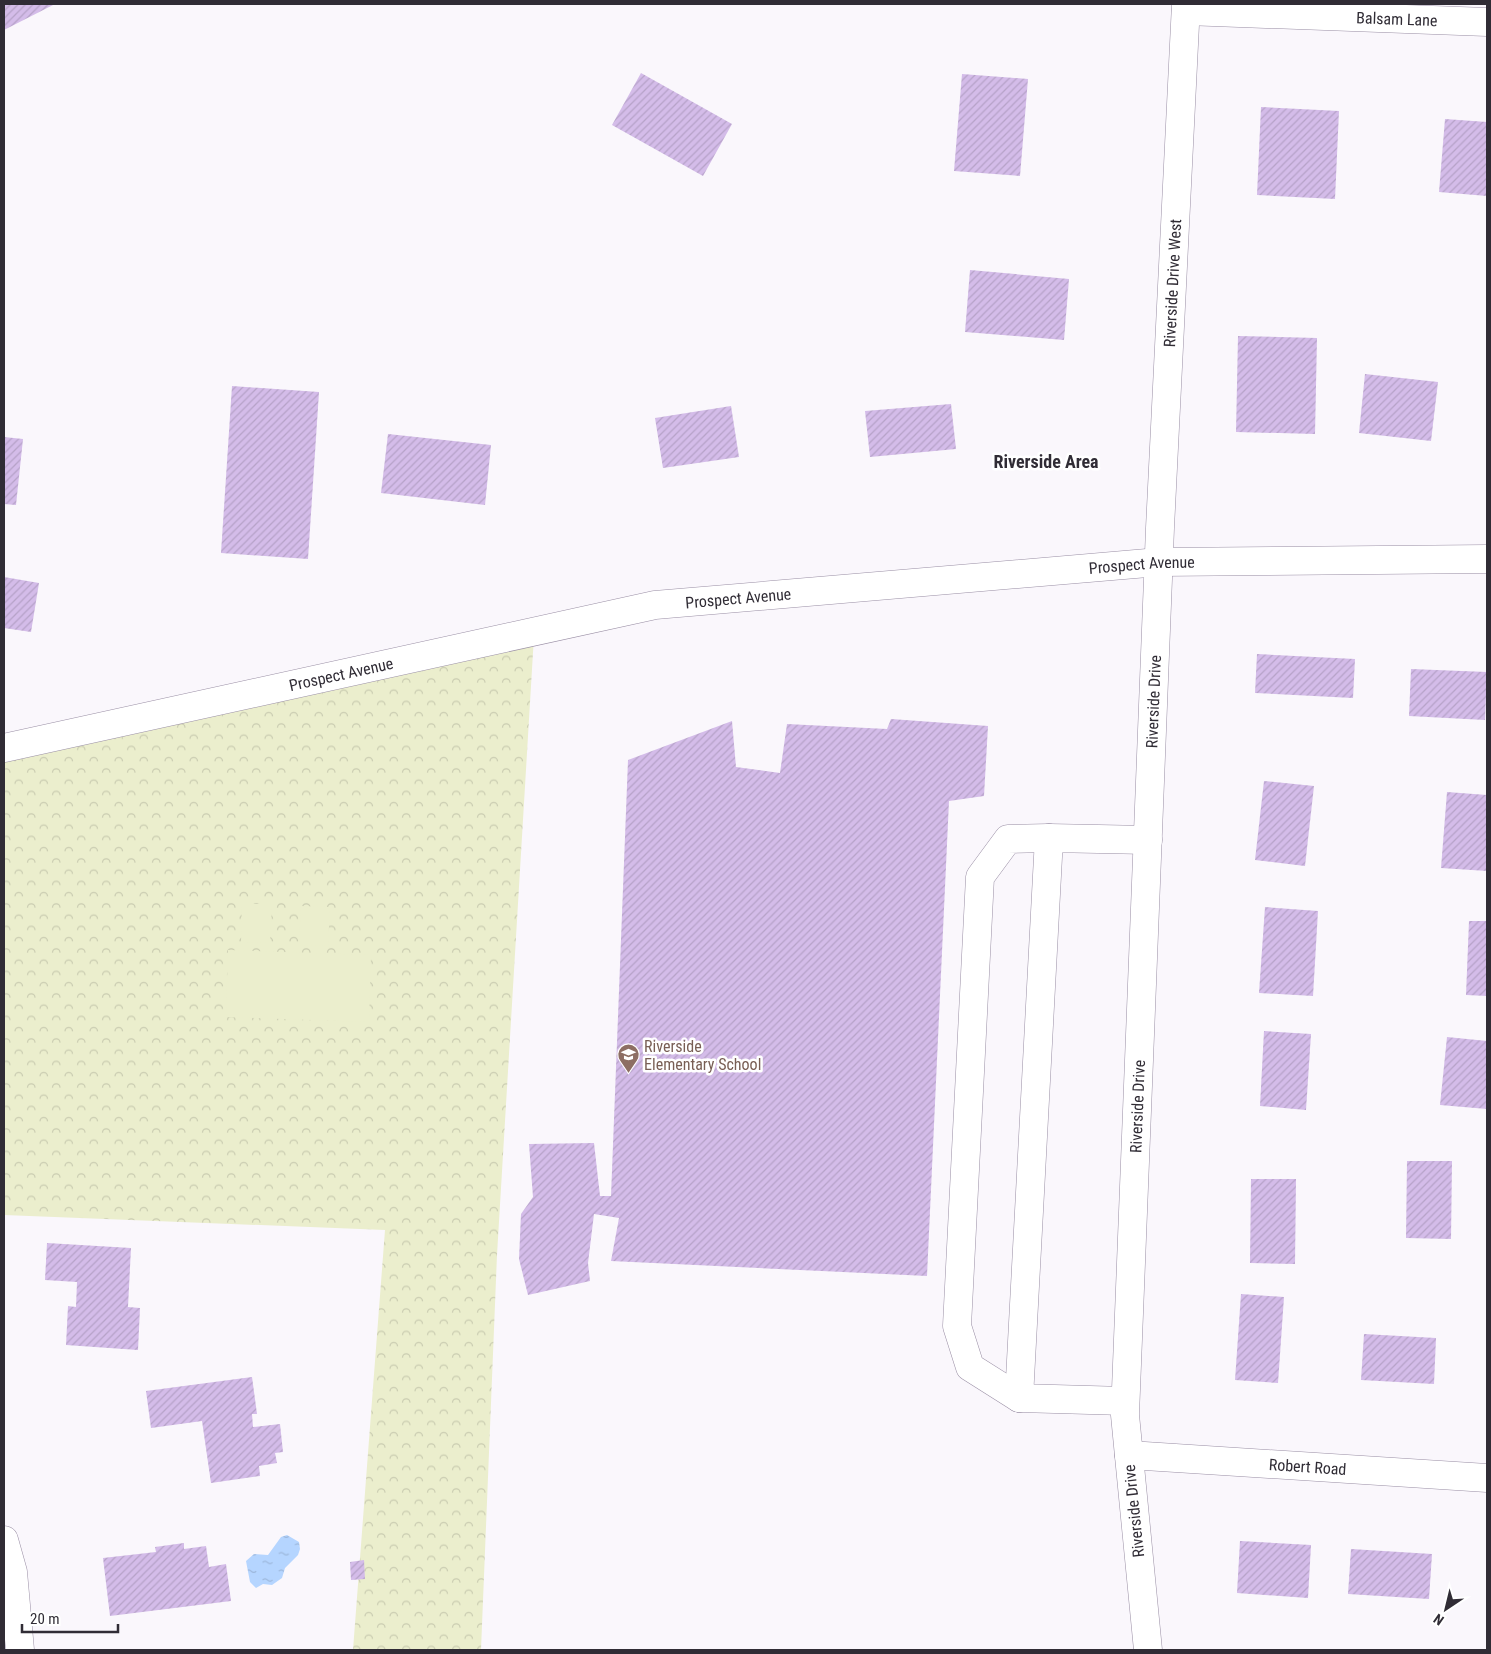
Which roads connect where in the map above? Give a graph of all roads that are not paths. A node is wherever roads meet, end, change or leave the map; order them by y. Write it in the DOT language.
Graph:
graph roads {
  1 [pos="1186,8"];
  2 [pos="1487,22"];
  3 [pos="1487,559"];
  4 [pos="1159,562"];
  5 [pos="4,748"];
  6 [pos="1049,838"];
  7 [pos="1148,840"];
  8 [pos="1019,1398"];
  9 [pos="1125,1401"];
  10 [pos="1129,1455"];
  11 [pos="1487,1478"];
  12 [pos="4,1540"];
  13 [pos="20,1650"];
  14 [pos="1148,1650"];
  1 -- 2 [label="street, Balsam Lane"];
  1 -- 4 [label="street, Riverside Drive West"];
  3 -- 4 [label="street, Prospect Avenue"];
  4 -- 5 [label="street, Prospect Avenue"];
  4 -- 7 [label="street, Riverside Drive"];
  6 -- 7 [label="street"];
  6 -- 8 [label="street"];
  6 -- 8 [label="street"];
  7 -- 9 [label="street, Riverside Drive"];
  8 -- 9 [label="street"];
  9 -- 10 [label="street, Riverside Drive"];
  10 -- 11 [label="street, Robert Road"];
  10 -- 14 [label="street, Riverside Drive"];
  12 -- 13 [label="street"];
}
